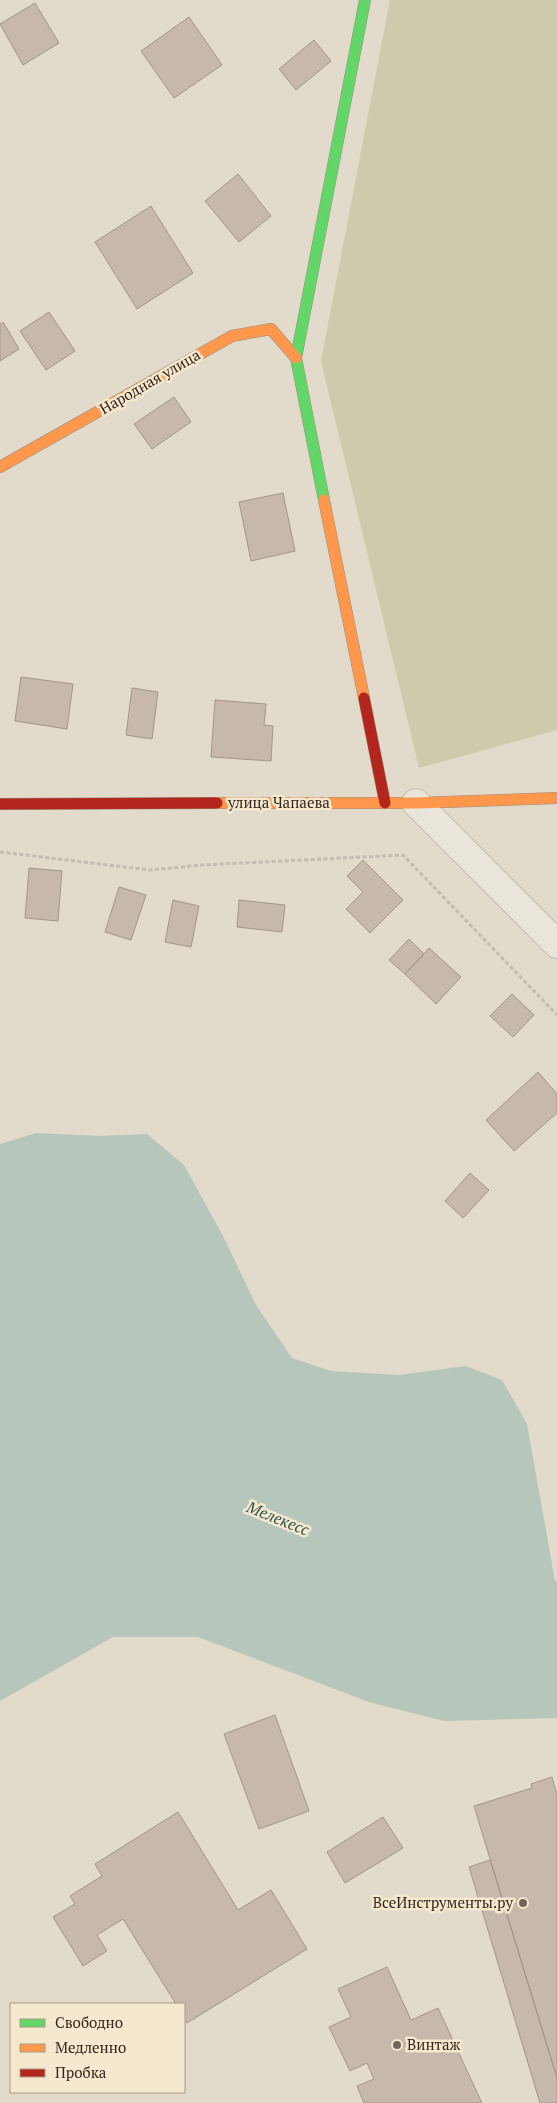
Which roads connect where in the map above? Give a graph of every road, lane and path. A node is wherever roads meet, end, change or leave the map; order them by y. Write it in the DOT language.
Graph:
graph roads {
  1 [pos="365,0"];
  2 [pos="296,358"];
  3 [pos="1,464"];
  4 [pos="557,798"];
  5 [pos="385,803"];
  6 [pos="416,803"];
  7 [pos="0,804"];
  8 [pos="0,852"];
  9 [pos="557,944"];
  10 [pos="557,1015"];
  1 -- 2 [label="street"];
  2 -- 3 [label="street, Народная улица"];
  2 -- 5 [label="street"];
  4 -- 6 [label="street, улица Чапаева"];
  5 -- 6 [label="street, улица Чапаева"];
  5 -- 7 [label="street, улица Чапаева"];
  6 -- 9 [label="street"];
  8 -- 10 [label="path"];
}
